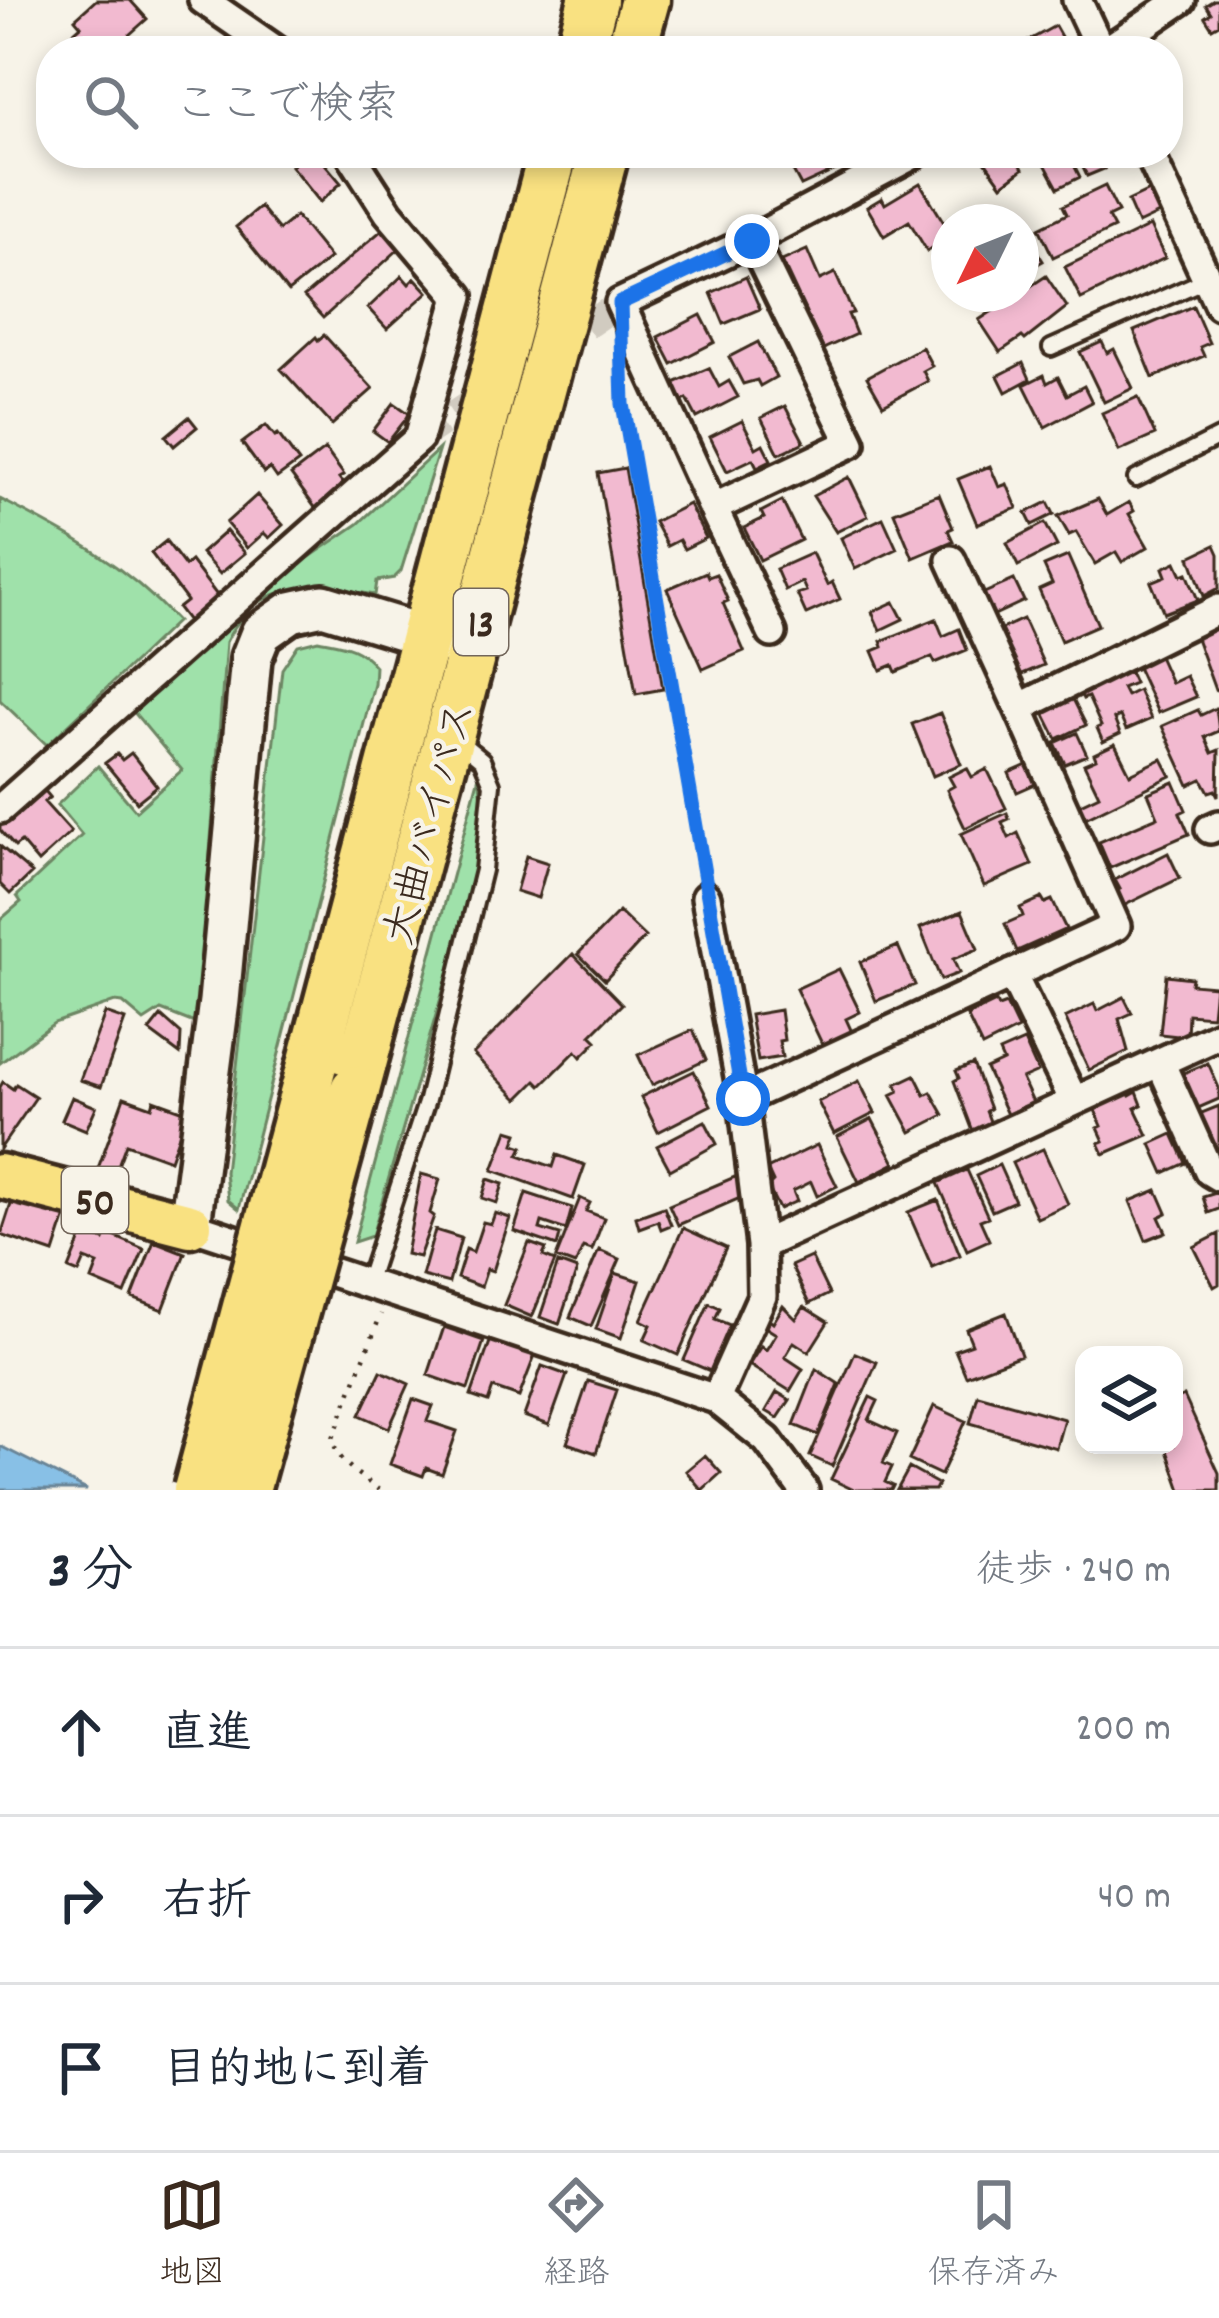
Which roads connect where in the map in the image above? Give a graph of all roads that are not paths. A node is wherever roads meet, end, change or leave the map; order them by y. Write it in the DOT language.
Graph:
graph roads {
  1 [pos="203,0"];
  2 [pos="593,0"];
  3 [pos="645,0"];
  4 [pos="1077,0"];
  5 [pos="1181,0"];
  6 [pos="255,36"];
  7 [pos="584,36"];
  8 [pos="635,36"];
  9 [pos="1096,36"];
  10 [pos="1127,36"];
  11 [pos="360,168"];
  12 [pos="549,168"];
  13 [pos="600,168"];
  14 [pos="888,168"];
  15 [pos="1156,168"];
  16 [pos="752,241"];
  17 [pos="1213,292"];
  18 [pos="1051,348"];
  19 [pos="1219,437"];
  20 [pos="1136,479"];
  21 [pos="713,508"];
  22 [pos="951,560"];
  23 [pos="1219,609"];
  24 [pos="772,632"];
  25 [pos="424,638"];
  26 [pos="473,650"];
  27 [pos="1019,708"];
  28 [pos="451,734"];
  29 [pos="0,809"];
  30 [pos="706,897"];
  31 [pos="1012,974"];
  32 [pos="1219,1035"];
  33 [pos="1160,1062"];
  34 [pos="743,1099"];
  35 [pos="1074,1102"];
  36 [pos="0,1176"];
  37 [pos="1219,1177"];
  38 [pos="190,1225"];
  39 [pos="761,1245"];
  40 [pos="378,1287"];
  41 [pos="716,1399"];
  42 [pos="198,1490"];
  43 [pos="245,1490"];
  44 [pos="804,1490"];
  1 -- 6 [label="street"];
  2 -- 7 [label="highway"];
  3 -- 8 [label="highway"];
  4 -- 9 [label="street"];
  5 -- 10 [label="street"];
  11 -- 29 [label="street"];
  12 -- 25 [label="highway, 大曲バイパス / 13"];
  13 -- 26 [label="highway, 大曲バイパス / 13"];
  14 -- 16 [label="street"];
  15 -- 17 [label="street"];
  16 -- 21 [label="street"];
  16 -- 21 [label="street"];
  17 -- 18 [label="lane"];
  19 -- 20 [label="lane"];
  21 -- 24 [label="street"];
  22 -- 27 [label="street"];
  23 -- 27 [label="street"];
  25 -- 26 [label="street"];
  25 -- 38 [label="street"];
  25 -- 42 [label="highway, 大曲バイパス / 13, bridge"];
  26 -- 28 [label="highway, 大曲バイパス / 13"];
  27 -- 31 [label="street"];
  28 -- 40 [label="lane"];
  28 -- 43 [label="highway, 大曲バイパス / 13, bridge"];
  30 -- 34 [label="street"];
  31 -- 34 [label="street"];
  31 -- 35 [label="street"];
  32 -- 33 [label="street"];
  33 -- 35 [label="street"];
  33 -- 37 [label="street"];
  34 -- 39 [label="street"];
  35 -- 39 [label="street"];
  36 -- 38 [label="main road, 50"];
  38 -- 40 [label="street"];
  39 -- 41 [label="street"];
  40 -- 41 [label="street"];
  41 -- 44 [label="street"];
}
